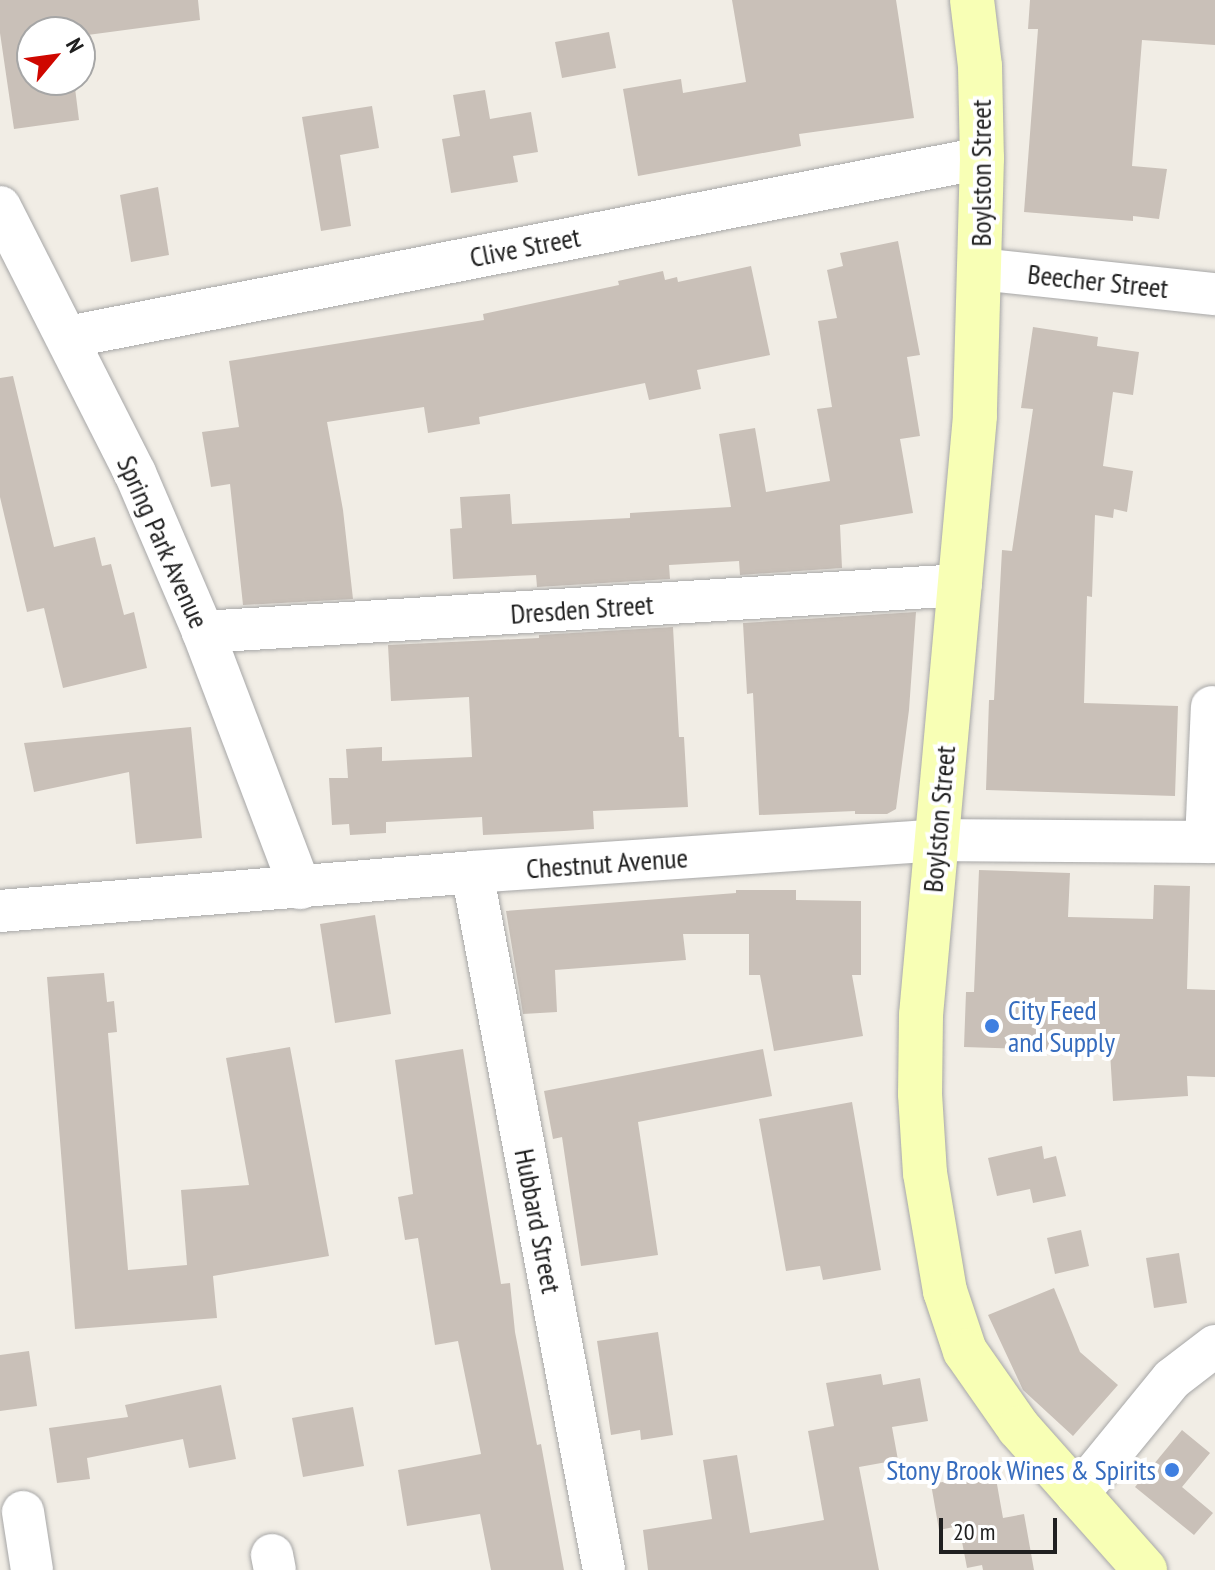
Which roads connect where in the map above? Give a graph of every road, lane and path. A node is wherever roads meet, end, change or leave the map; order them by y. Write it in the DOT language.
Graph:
graph roads {
  1 [pos="972,0"];
  2 [pos="982,158"];
  3 [pos="0,207"];
  4 [pos="980,269"];
  5 [pos="1215,294"];
  6 [pos="68,337"];
  7 [pos="961,585"];
  8 [pos="203,632"];
  9 [pos="1212,707"];
  10 [pos="936,840"];
  11 [pos="1210,842"];
  12 [pos="472,872"];
  13 [pos="300,888"];
  14 [pos="0,911"];
  15 [pos="1215,1346"];
  16 [pos="1077,1495"];
  17 [pos="23,1512"];
  18 [pos="32,1570"];
  19 [pos="604,1570"];
  20 [pos="1145,1570"];
  1 -- 2 [label="street, Boylston Street"];
  2 -- 4 [label="street, Boylston Street"];
  2 -- 6 [label="street, Clive Street"];
  3 -- 6 [label="street, Spring Park Avenue"];
  4 -- 5 [label="street, Beecher Street"];
  4 -- 7 [label="street, Boylston Street"];
  6 -- 8 [label="street, Spring Park Avenue"];
  7 -- 8 [label="street, Dresden Street"];
  7 -- 10 [label="street, Boylston Street"];
  8 -- 13 [label="street, Spring Park Avenue"];
  9 -- 11 [label="street"];
  10 -- 11 [label="street, Chestnut Avenue"];
  10 -- 12 [label="street, Chestnut Avenue"];
  10 -- 16 [label="street, Boylston Street"];
  12 -- 13 [label="street, Chestnut Avenue"];
  12 -- 19 [label="street, Hubbard Street"];
  13 -- 14 [label="street, Chestnut Avenue"];
  15 -- 16 [label="street"];
  16 -- 20 [label="street, Boylston Street"];
  17 -- 18 [label="street"];
}
